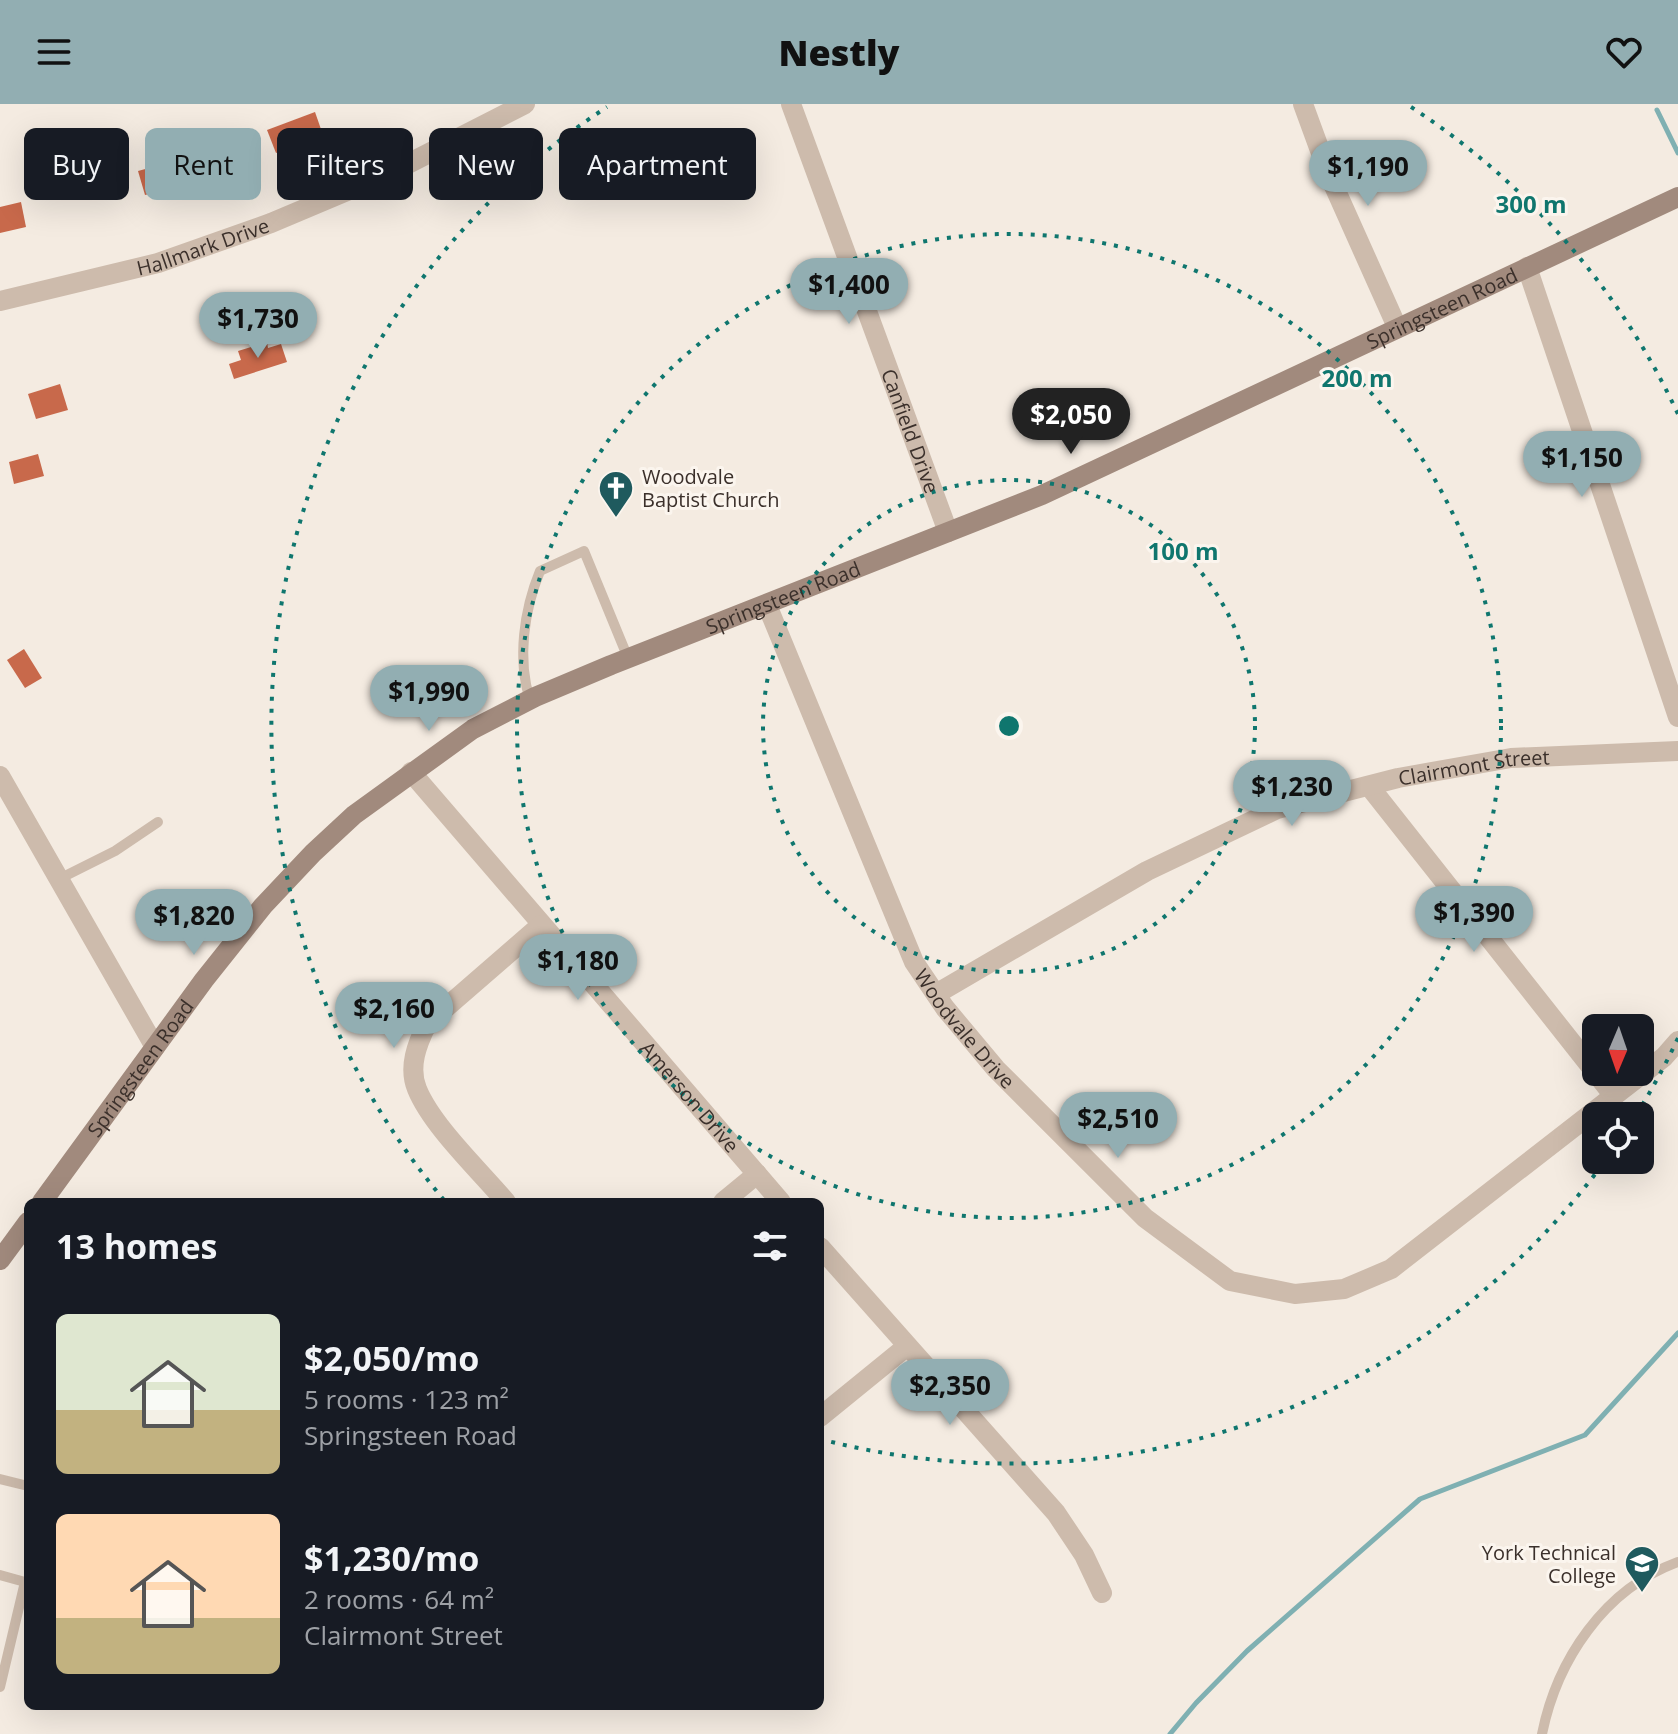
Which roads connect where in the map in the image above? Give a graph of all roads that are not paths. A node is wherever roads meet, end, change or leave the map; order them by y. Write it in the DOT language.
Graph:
graph roads {
  1 [pos="525,104"];
  2 [pos="791,104"];
  3 [pos="1303,104"];
  4 [pos="1678,197"];
  5 [pos="1527,267"];
  6 [pos="0,301"];
  7 [pos="1397,327"];
  8 [pos="948,532"];
  9 [pos="767,605"];
  10 [pos="628,658"];
  11 [pos="530,700"];
  12 [pos="1678,717"];
  13 [pos="1678,751"];
  14 [pos="411,772"];
  15 [pos="0,776"];
  16 [pos="1369,786"];
  17 [pos="158,822"];
  18 [pos="59,879"];
  19 [pos="541,925"];
  20 [pos="936,994"];
  21 [pos="1678,1041"];
  22 [pos="155,1047"];
  23 [pos="1614,1096"];
  24 [pos="757,1174"];
  25 [pos="45,1198"];
  26 [pos="503,1198"];
  27 [pos="728,1198"];
  28 [pos="778,1198"];
  29 [pos="24,1227"];
  30 [pos="824,1252"];
  31 [pos="0,1260"];
  32 [pos="906,1347"];
  33 [pos="824,1414"];
  34 [pos="0,1479"];
  35 [pos="24,1485"];
  36 [pos="1678,1562"];
  37 [pos="0,1575"];
  38 [pos="24,1581"];
  39 [pos="24,1589"];
  40 [pos="1102,1593"];
  41 [pos="2,1669"];
  42 [pos="0,1687"];
  43 [pos="1542,1734"];
  1 -- 6 [label="street, Hallmark Drive"];
  2 -- 8 [label="street, Canfield Drive"];
  3 -- 7 [label="street"];
  4 -- 5 [label="street, Springsteen Road"];
  5 -- 7 [label="street, Springsteen Road"];
  5 -- 12 [label="street"];
  7 -- 8 [label="street, Springsteen Road"];
  8 -- 9 [label="street, Springsteen Road"];
  9 -- 10 [label="street, Springsteen Road"];
  9 -- 20 [label="street, Woodvale Drive"];
  10 -- 11 [label="street, Springsteen Road"];
  10 -- 11 [label="lane"];
  11 -- 14 [label="street, Springsteen Road"];
  13 -- 16 [label="street, Clairmont Street"];
  14 -- 19 [label="street, Amerson Drive"];
  14 -- 22 [label="street, Springsteen Road"];
  15 -- 18 [label="street"];
  16 -- 20 [label="street, Clairmont Street"];
  16 -- 23 [label="street"];
  17 -- 18 [label="lane"];
  18 -- 22 [label="street"];
  19 -- 24 [label="street, Amerson Drive"];
  19 -- 26 [label="street"];
  20 -- 23 [label="street, Woodvale Drive"];
  21 -- 23 [label="street, Woodvale Drive"];
  22 -- 25 [label="street, Springsteen Road"];
  24 -- 27 [label="street"];
  24 -- 28 [label="street, Amerson Drive"];
  29 -- 31 [label="street"];
  30 -- 32 [label="street"];
  32 -- 33 [label="street"];
  32 -- 40 [label="street"];
  34 -- 35 [label="lane"];
  36 -- 43 [label="lane"];
  37 -- 38 [label="lane"];
  39 -- 41 [label="lane"];
  41 -- 42 [label="lane"];
}
